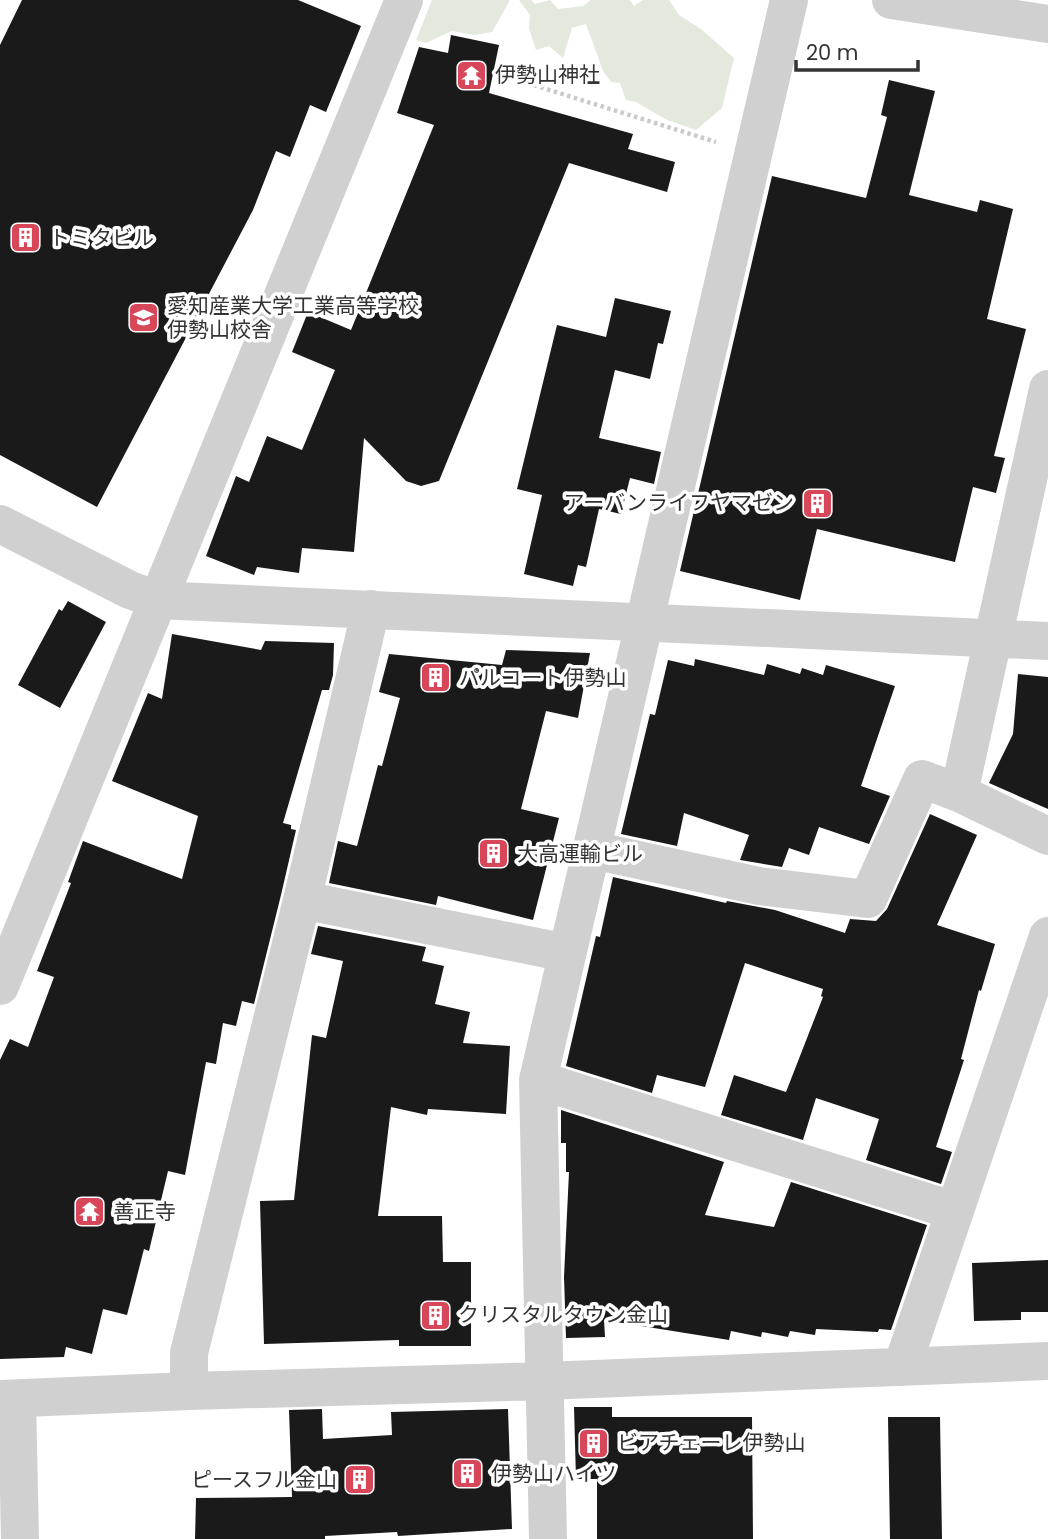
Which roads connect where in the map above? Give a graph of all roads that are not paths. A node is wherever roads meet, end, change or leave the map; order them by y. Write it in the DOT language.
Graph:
graph roads {
  1 [pos="404,0"];
  2 [pos="789,0"];
  3 [pos="891,0"];
  4 [pos="1048,24"];
  5 [pos="1048,389"];
  6 [pos="0,524"];
  7 [pos="157,600"];
  8 [pos="371,610"];
  9 [pos="644,623"];
  10 [pos="994,639"];
  11 [pos="1048,641"];
  12 [pos="959,793"];
  13 [pos="1048,836"];
  14 [pos="592,850"];
  15 [pos="302,900"];
  16 [pos="1048,936"];
  17 [pos="567,953"];
  18 [pos="0,986"];
  19 [pos="537,1080"];
  20 [pos="955,1211"];
  21 [pos="1048,1361"];
  22 [pos="902,1367"];
  23 [pos="544,1381"];
  24 [pos="189,1391"];
  25 [pos="8,1399"];
  26 [pos="20,1539"];
  27 [pos="548,1539"];
  1 -- 7 [label="street"];
  2 -- 9 [label="street"];
  3 -- 4 [label="street"];
  5 -- 10 [label="street"];
  6 -- 7 [label="street"];
  7 -- 8 [label="street"];
  7 -- 18 [label="street"];
  8 -- 9 [label="street"];
  8 -- 15 [label="street"];
  9 -- 10 [label="street"];
  9 -- 14 [label="street"];
  10 -- 11 [label="street"];
  10 -- 12 [label="street"];
  12 -- 13 [label="street"];
  12 -- 14 [label="street"];
  14 -- 17 [label="street"];
  15 -- 17 [label="street"];
  15 -- 24 [label="street"];
  16 -- 20 [label="street"];
  17 -- 19 [label="street"];
  19 -- 20 [label="street"];
  19 -- 23 [label="street"];
  20 -- 22 [label="street"];
  21 -- 22 [label="street"];
  22 -- 23 [label="street"];
  23 -- 24 [label="street"];
  23 -- 27 [label="street"];
  24 -- 25 [label="street"];
  25 -- 26 [label="street"];
}
